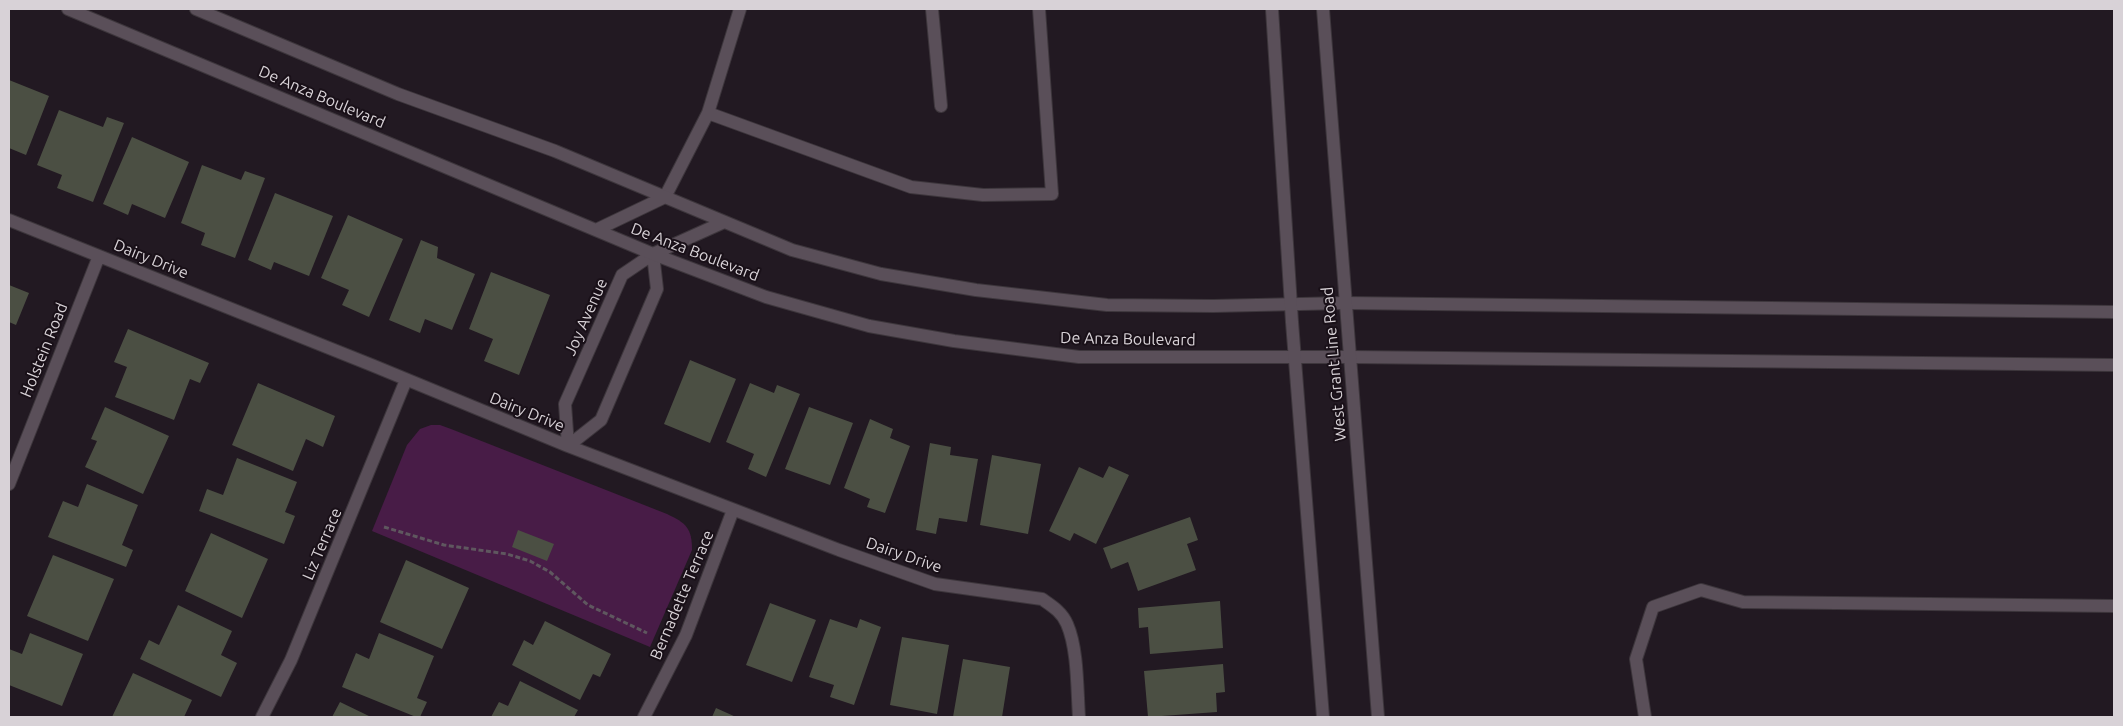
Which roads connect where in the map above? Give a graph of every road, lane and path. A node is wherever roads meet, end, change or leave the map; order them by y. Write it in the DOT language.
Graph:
graph roads {
  1 [pos="68,9"];
  2 [pos="196,9"];
  3 [pos="740,9"];
  4 [pos="932,9"];
  5 [pos="1039,9"];
  6 [pos="1272,9"];
  7 [pos="1323,9"];
  8 [pos="941,106"];
  9 [pos="708,113"];
  10 [pos="665,197"];
  11 [pos="9,220"];
  12 [pos="724,222"];
  13 [pos="596,230"];
  14 [pos="653,254"];
  15 [pos="99,256"];
  16 [pos="1345,303"];
  17 [pos="1292,304"];
  18 [pos="2114,312"];
  19 [pos="1295,357"];
  20 [pos="1350,357"];
  21 [pos="2114,365"];
  22 [pos="406,380"];
  23 [pos="568,446"];
  24 [pos="9,484"];
  25 [pos="733,510"];
  26 [pos="384,527"];
  27 [pos="2114,606"];
  28 [pos="647,633"];
  29 [pos="262,717"];
  30 [pos="644,717"];
  31 [pos="1079,717"];
  32 [pos="1323,717"];
  33 [pos="1378,717"];
  34 [pos="1645,717"];
  1 -- 13 [label="street, De Anza Boulevard"];
  2 -- 10 [label="street, De Anza Boulevard"];
  3 -- 9 [label="street"];
  4 -- 8 [label="street"];
  5 -- 9 [label="street"];
  6 -- 17 [label="street"];
  7 -- 16 [label="street, West Grant Line Road"];
  9 -- 10 [label="street"];
  10 -- 12 [label="street, De Anza Boulevard"];
  10 -- 13 [label="street"];
  11 -- 15 [label="street, Dairy Drive"];
  12 -- 14 [label="street, Joy Avenue"];
  12 -- 17 [label="street, De Anza Boulevard"];
  13 -- 14 [label="street, De Anza Boulevard"];
  14 -- 19 [label="street, De Anza Boulevard"];
  14 -- 23 [label="street"];
  14 -- 23 [label="street, Joy Avenue"];
  15 -- 22 [label="street, Dairy Drive"];
  15 -- 24 [label="street, Holstein Road"];
  16 -- 17 [label="street, De Anza Boulevard"];
  16 -- 18 [label="street, De Anza Boulevard"];
  16 -- 20 [label="street, West Grant Line Road"];
  17 -- 19 [label="street"];
  19 -- 20 [label="street, De Anza Boulevard"];
  19 -- 32 [label="street"];
  20 -- 21 [label="street, De Anza Boulevard"];
  20 -- 33 [label="street, West Grant Line Road"];
  22 -- 23 [label="street, Dairy Drive"];
  22 -- 29 [label="street, Liz Terrace"];
  23 -- 25 [label="street, Dairy Drive"];
  25 -- 30 [label="street, Bernadette Terrace"];
  25 -- 31 [label="street, Dairy Drive"];
  26 -- 28 [label="path"];
  27 -- 34 [label="street"];
}
